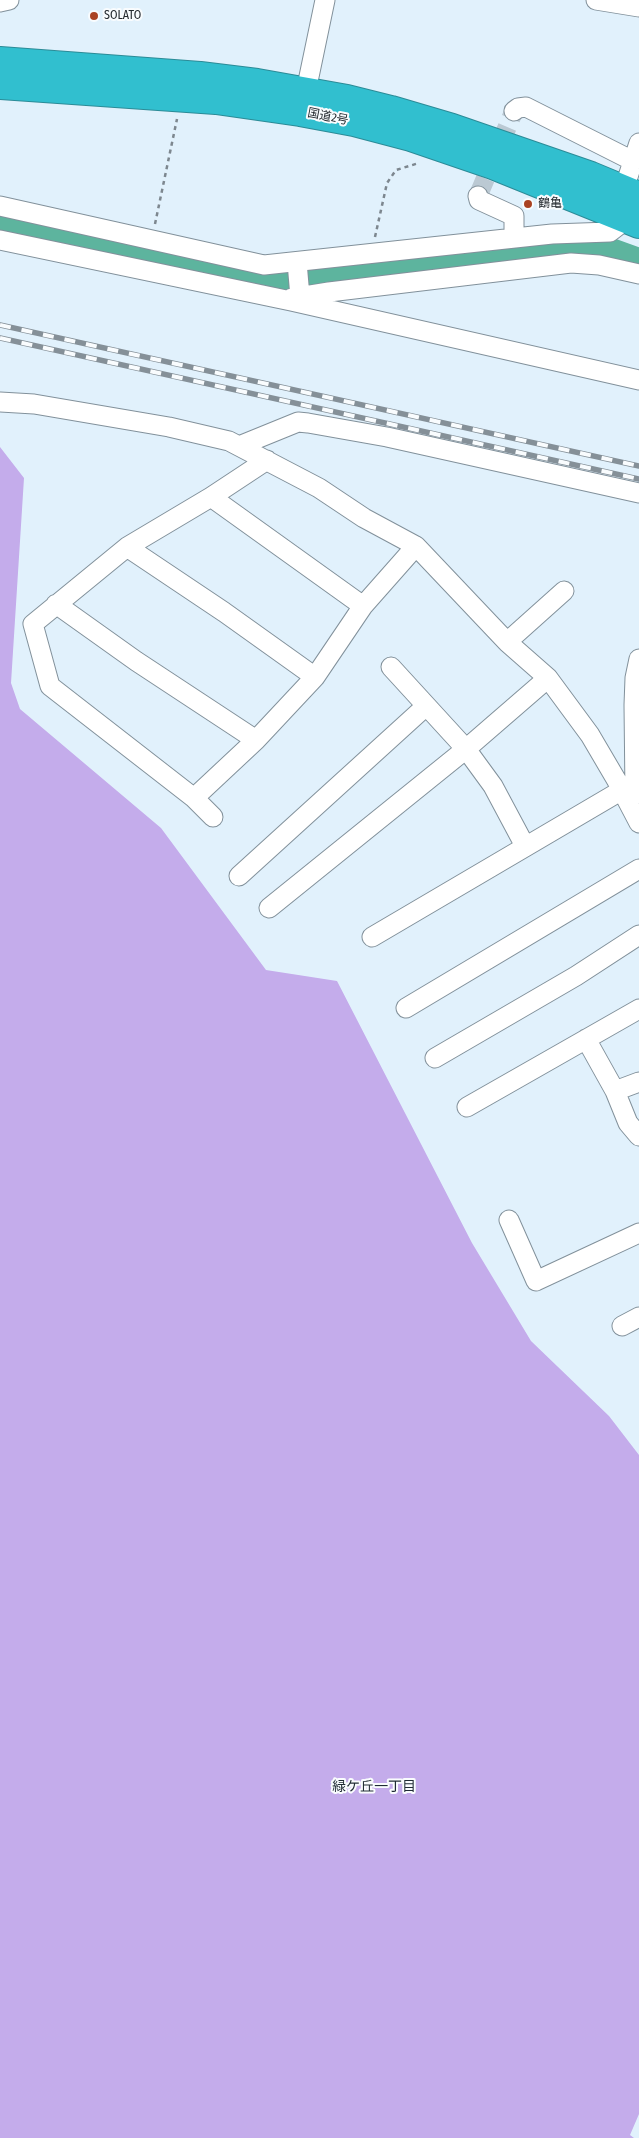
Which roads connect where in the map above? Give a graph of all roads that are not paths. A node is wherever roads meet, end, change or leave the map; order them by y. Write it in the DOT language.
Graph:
graph roads {
  1 [pos="9,0"];
  2 [pos="325,0"];
  3 [pos="596,0"];
  4 [pos="0,2"];
  5 [pos="639,7"];
  6 [pos="0,62"];
  7 [pos="0,85"];
  8 [pos="306,91"];
  9 [pos="514,111"];
  10 [pos="639,143"];
  11 [pos="633,161"];
  12 [pos="478,196"];
  13 [pos="0,206"];
  14 [pos="632,207"];
  15 [pos="514,238"];
  16 [pos="0,240"];
  17 [pos="298,262"];
  18 [pos="639,274"];
  19 [pos="292,298"];
  20 [pos="639,380"];
  21 [pos="0,402"];
  22 [pos="239,446"];
  23 [pos="267,460"];
  24 [pos="639,492"];
  25 [pos="211,497"];
  26 [pos="416,546"];
  27 [pos="127,547"];
  28 [pos="564,591"];
  29 [pos="56,604"];
  30 [pos="363,606"];
  31 [pos="507,642"];
  32 [pos="639,659"];
  33 [pos="391,667"];
  34 [pos="316,677"];
  35 [pos="548,678"];
  36 [pos="426,706"];
  37 [pos="256,740"];
  38 [pos="466,749"];
  39 [pos="628,787"];
  40 [pos="194,798"];
  41 [pos="213,817"];
  42 [pos="639,822"];
  43 [pos="525,846"];
  44 [pos="639,869"];
  45 [pos="239,876"];
  46 [pos="269,908"];
  47 [pos="639,935"];
  48 [pos="372,937"];
  49 [pos="406,1008"];
  50 [pos="639,1009"];
  51 [pos="586,1039"];
  52 [pos="434,1058"];
  53 [pos="639,1082"];
  54 [pos="615,1091"];
  55 [pos="468,1107"];
  56 [pos="637,1131"];
  57 [pos="509,1220"];
  58 [pos="639,1233"];
  59 [pos="639,1317"];
  60 [pos="622,1326"];
  1 -- 4 [label="street"];
  2 -- 8 [label="street"];
  3 -- 5 [label="street"];
  6 -- 8 [label="highway, 国道2号"];
  7 -- 14 [label="highway, 国道2号"];
  8 -- 14 [label="highway, 国道2号"];
  9 -- 11 [label="street"];
  10 -- 11 [label="street"];
  11 -- 14 [label="street"];
  12 -- 15 [label="street"];
  13 -- 17 [label="street"];
  14 -- 15 [label="street"];
  15 -- 17 [label="street"];
  16 -- 19 [label="street"];
  17 -- 19 [label="street"];
  18 -- 19 [label="street"];
  19 -- 20 [label="street"];
  21 -- 22 [label="street"];
  22 -- 23 [label="street"];
  22 -- 24 [label="street"];
  23 -- 25 [label="street"];
  23 -- 26 [label="street"];
  25 -- 27 [label="street"];
  25 -- 30 [label="street"];
  26 -- 30 [label="street"];
  26 -- 31 [label="street"];
  27 -- 29 [label="street"];
  27 -- 34 [label="street"];
  28 -- 31 [label="street"];
  29 -- 37 [label="street"];
  29 -- 40 [label="street"];
  30 -- 34 [label="street"];
  31 -- 35 [label="street"];
  32 -- 39 [label="street"];
  33 -- 36 [label="street"];
  34 -- 37 [label="street"];
  35 -- 38 [label="street"];
  35 -- 39 [label="street"];
  36 -- 38 [label="street"];
  36 -- 45 [label="street"];
  37 -- 40 [label="street"];
  38 -- 43 [label="street"];
  38 -- 46 [label="street"];
  39 -- 42 [label="street"];
  39 -- 43 [label="street"];
  40 -- 41 [label="street"];
  43 -- 48 [label="street"];
  44 -- 49 [label="street"];
  47 -- 52 [label="street"];
  50 -- 51 [label="street"];
  51 -- 54 [label="street"];
  51 -- 55 [label="street"];
  53 -- 54 [label="street"];
  54 -- 56 [label="street"];
  57 -- 58 [label="street"];
  59 -- 60 [label="street"];
}
